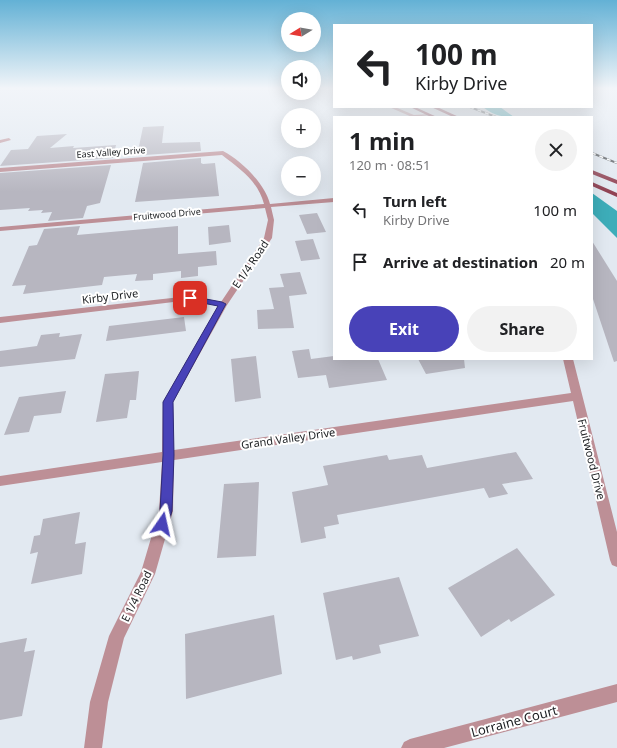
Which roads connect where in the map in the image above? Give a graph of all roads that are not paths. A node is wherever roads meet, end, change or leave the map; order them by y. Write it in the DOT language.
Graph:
graph roads {
  1 [pos="9,139"];
  2 [pos="0,142"];
  3 [pos="223,153"];
  4 [pos="0,170"];
  5 [pos="593,172"];
  6 [pos="617,182"];
  7 [pos="593,184"];
  8 [pos="617,195"];
  9 [pos="333,200"];
  10 [pos="267,206"];
  11 [pos="0,229"];
  12 [pos="222,304"];
  13 [pos="0,320"];
  14 [pos="568,360"];
  15 [pos="577,396"];
  16 [pos="168,455"];
  17 [pos="0,481"];
  18 [pos="617,560"];
  19 [pos="617,693"];
  20 [pos="93,748"];
  21 [pos="410,748"];
  1 -- 2 [label="street"];
  3 -- 4 [label="street, East Valley Drive"];
  3 -- 10 [label="street, E 1/4 Road"];
  5 -- 6 [label="main road"];
  7 -- 8 [label="main road"];
  9 -- 10 [label="street, Fruitwood Drive"];
  10 -- 11 [label="street, Fruitwood Drive"];
  10 -- 12 [label="street, E 1/4 Road"];
  12 -- 13 [label="street, Kirby Drive"];
  12 -- 16 [label="street, E 1/4 Road"];
  14 -- 15 [label="street, Fruitwood Drive"];
  15 -- 16 [label="street, Grand Valley Drive"];
  15 -- 18 [label="street, Fruitwood Drive"];
  16 -- 17 [label="street, Grand Valley Drive"];
  16 -- 20 [label="street, E 1/4 Road"];
  19 -- 21 [label="street, Lorraine Court"];
}
